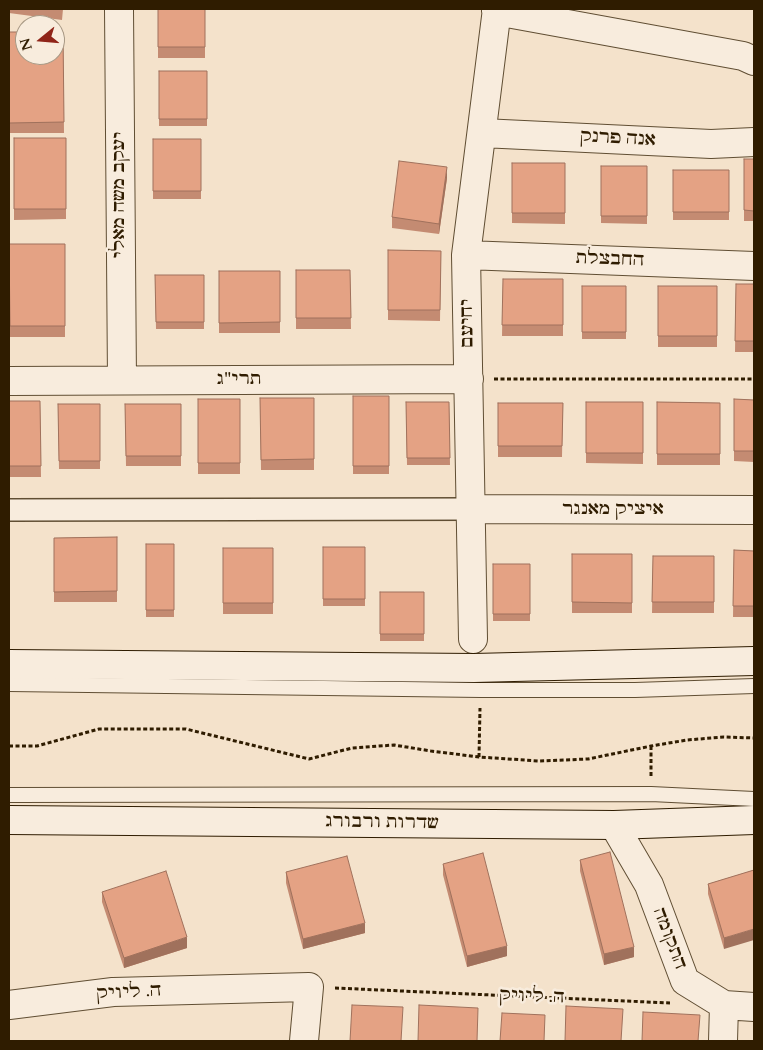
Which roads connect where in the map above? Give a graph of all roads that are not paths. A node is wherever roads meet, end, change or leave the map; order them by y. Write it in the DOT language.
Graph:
graph roads {
  1 [pos="119,9"];
  2 [pos="496,10"];
  3 [pos="754,61"];
  4 [pos="482,133"];
  5 [pos="754,142"];
  6 [pos="466,255"];
  7 [pos="754,266"];
  8 [pos="469,379"];
  9 [pos="122,380"];
  10 [pos="9,381"];
  11 [pos="472,509"];
  12 [pos="9,510"];
  13 [pos="754,510"];
  14 [pos="473,639"];
  15 [pos="754,661"];
  16 [pos="9,664"];
  17 [pos="9,684"];
  18 [pos="754,686"];
  19 [pos="9,795"];
  20 [pos="754,799"];
  21 [pos="9,820"];
  22 [pos="754,820"];
  23 [pos="614,825"];
  24 [pos="9,1004"];
  25 [pos="724,1005"];
  26 [pos="754,1007"];
  27 [pos="304,1041"];
  28 [pos="723,1041"];
  1 -- 9 [label="street, יעקב משה מאלי"];
  2 -- 3 [label="street"];
  2 -- 4 [label="street, יחיעם"];
  4 -- 5 [label="street, אנה פרנק"];
  4 -- 6 [label="street, יחיעם"];
  6 -- 7 [label="street, החבצלת"];
  6 -- 8 [label="street, יחיעם"];
  8 -- 9 [label="street, תרי\"ג"];
  8 -- 11 [label="street, יחיעם"];
  9 -- 10 [label="street, תרי\"ג"];
  11 -- 12 [label="street"];
  11 -- 13 [label="street, איציק מאנגר"];
  11 -- 14 [label="street, יחיעם"];
  15 -- 16 [label="street"];
  17 -- 18 [label="lane"];
  19 -- 20 [label="lane"];
  21 -- 23 [label="street, שדרות ורבורג"];
  22 -- 23 [label="street, שדרות ורבורג"];
  23 -- 25 [label="street, התקומה"];
  24 -- 27 [label="street, ה. ליויק"];
  25 -- 26 [label="street"];
  25 -- 28 [label="street"];
}
